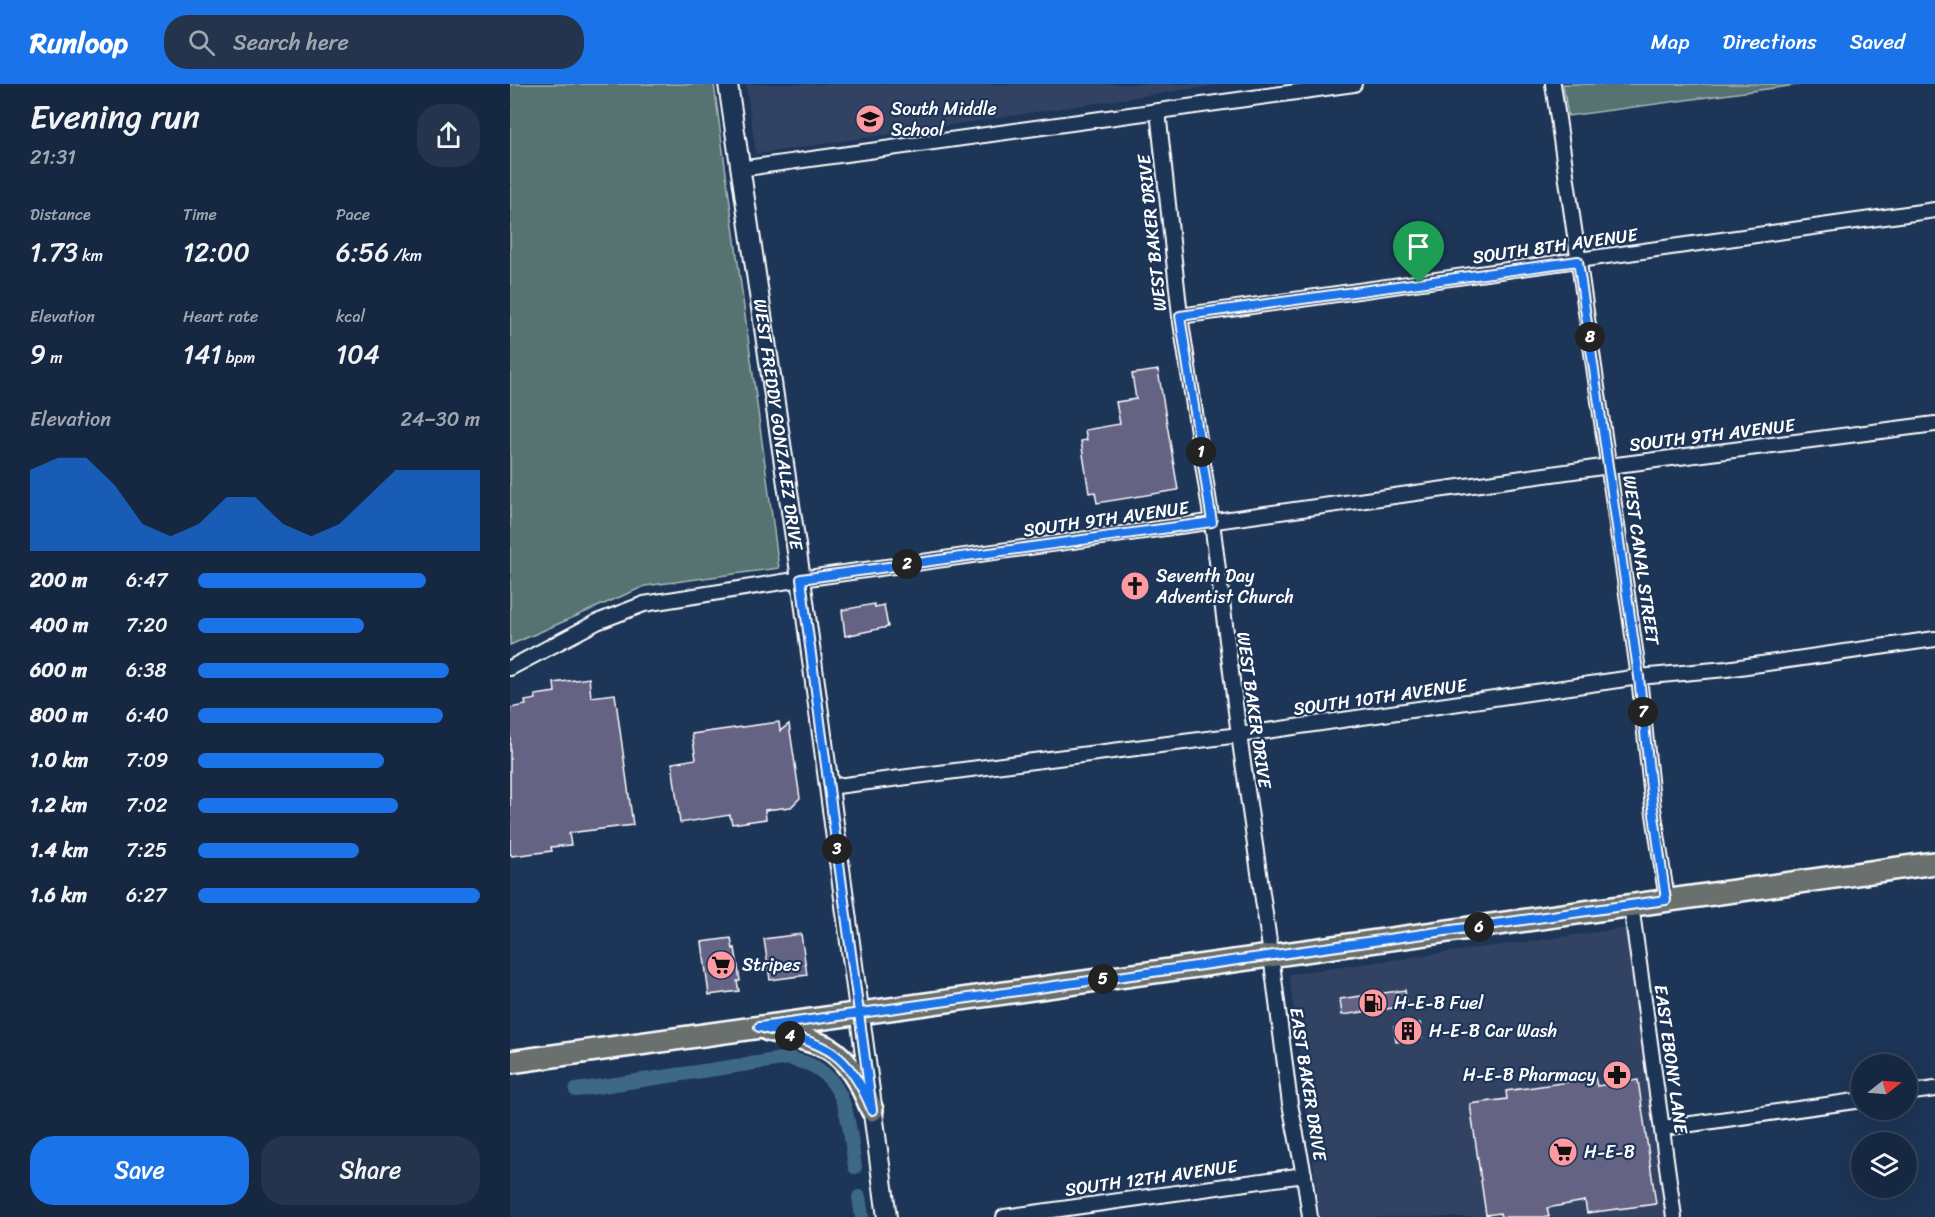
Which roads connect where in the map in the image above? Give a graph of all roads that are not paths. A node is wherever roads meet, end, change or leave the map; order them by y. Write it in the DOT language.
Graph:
graph roads {
  1 [pos="728,84"];
  2 [pos="1354,84"];
  3 [pos="1553,84"];
  4 [pos="1158,111"];
  5 [pos="739,169"];
  6 [pos="1935,210"];
  7 [pos="1578,261"];
  8 [pos="1180,316"];
  9 [pos="1935,424"];
  10 [pos="1609,466"];
  11 [pos="1212,522"];
  12 [pos="801,579"];
  13 [pos="1935,639"];
  14 [pos="510,668"];
  15 [pos="1639,677"];
  16 [pos="1239,735"];
  17 [pos="829,787"];
  18 [pos="1935,863"];
  19 [pos="1666,900"];
  20 [pos="1631,905"];
  21 [pos="1271,956"];
  22 [pos="859,1013"];
  23 [pos="759,1027"];
  24 [pos="510,1062"];
  25 [pos="1935,1089"];
  26 [pos="1917,1091"];
  27 [pos="1851,1102"];
  28 [pos="872,1110"];
  29 [pos="1663,1128"];
  30 [pos="1304,1174"];
  31 [pos="887,1217"];
  32 [pos="1004,1217"];
  33 [pos="1310,1217"];
  34 [pos="1674,1217"];
  1 -- 5 [label="main road, WEST FREDDY GONZALEZ DRIVE"];
  2 -- 4 [label="street"];
  3 -- 7 [label="street, WEST CANAL STREET"];
  4 -- 5 [label="street"];
  4 -- 8 [label="street, WEST BAKER DRIVE"];
  5 -- 12 [label="main road, WEST FREDDY GONZALEZ DRIVE"];
  6 -- 7 [label="street, SOUTH 8TH AVENUE"];
  7 -- 8 [label="street, SOUTH 8TH AVENUE"];
  7 -- 10 [label="street, WEST CANAL STREET"];
  8 -- 11 [label="street, WEST BAKER DRIVE"];
  9 -- 10 [label="street, SOUTH 9TH AVENUE"];
  10 -- 11 [label="street, SOUTH 9TH AVENUE"];
  10 -- 15 [label="street, WEST CANAL STREET"];
  11 -- 12 [label="street, SOUTH 9TH AVENUE"];
  11 -- 16 [label="street, WEST BAKER DRIVE"];
  12 -- 14 [label="street, SOUTH 9TH AVENUE"];
  12 -- 17 [label="main road, WEST FREDDY GONZALEZ DRIVE"];
  13 -- 15 [label="street, SOUTH 10TH AVENUE"];
  15 -- 16 [label="street, SOUTH 10TH AVENUE"];
  15 -- 19 [label="street, WEST CANAL STREET"];
  16 -- 17 [label="street, SOUTH 10TH AVENUE"];
  16 -- 21 [label="street, WEST BAKER DRIVE"];
  17 -- 22 [label="main road, WEST FREDDY GONZALEZ DRIVE"];
  18 -- 19 [label="main road"];
  19 -- 20 [label="main road"];
  20 -- 21 [label="main road"];
  20 -- 29 [label="street, EAST EBONY LANE"];
  21 -- 22 [label="main road"];
  21 -- 30 [label="street, EAST BAKER DRIVE"];
  22 -- 23 [label="main road"];
  22 -- 28 [label="main road, WEST FREDDY GONZALEZ DRIVE"];
  23 -- 24 [label="main road"];
  23 -- 28 [label="main road"];
  25 -- 26 [label="street"];
  27 -- 29 [label="street"];
  28 -- 31 [label="main road, WEST FREDDY GONZALEZ DRIVE"];
  29 -- 34 [label="street, EAST EBONY LANE"];
  30 -- 32 [label="street, SOUTH 12TH AVENUE"];
  30 -- 33 [label="street, EAST BAKER DRIVE"];
}
